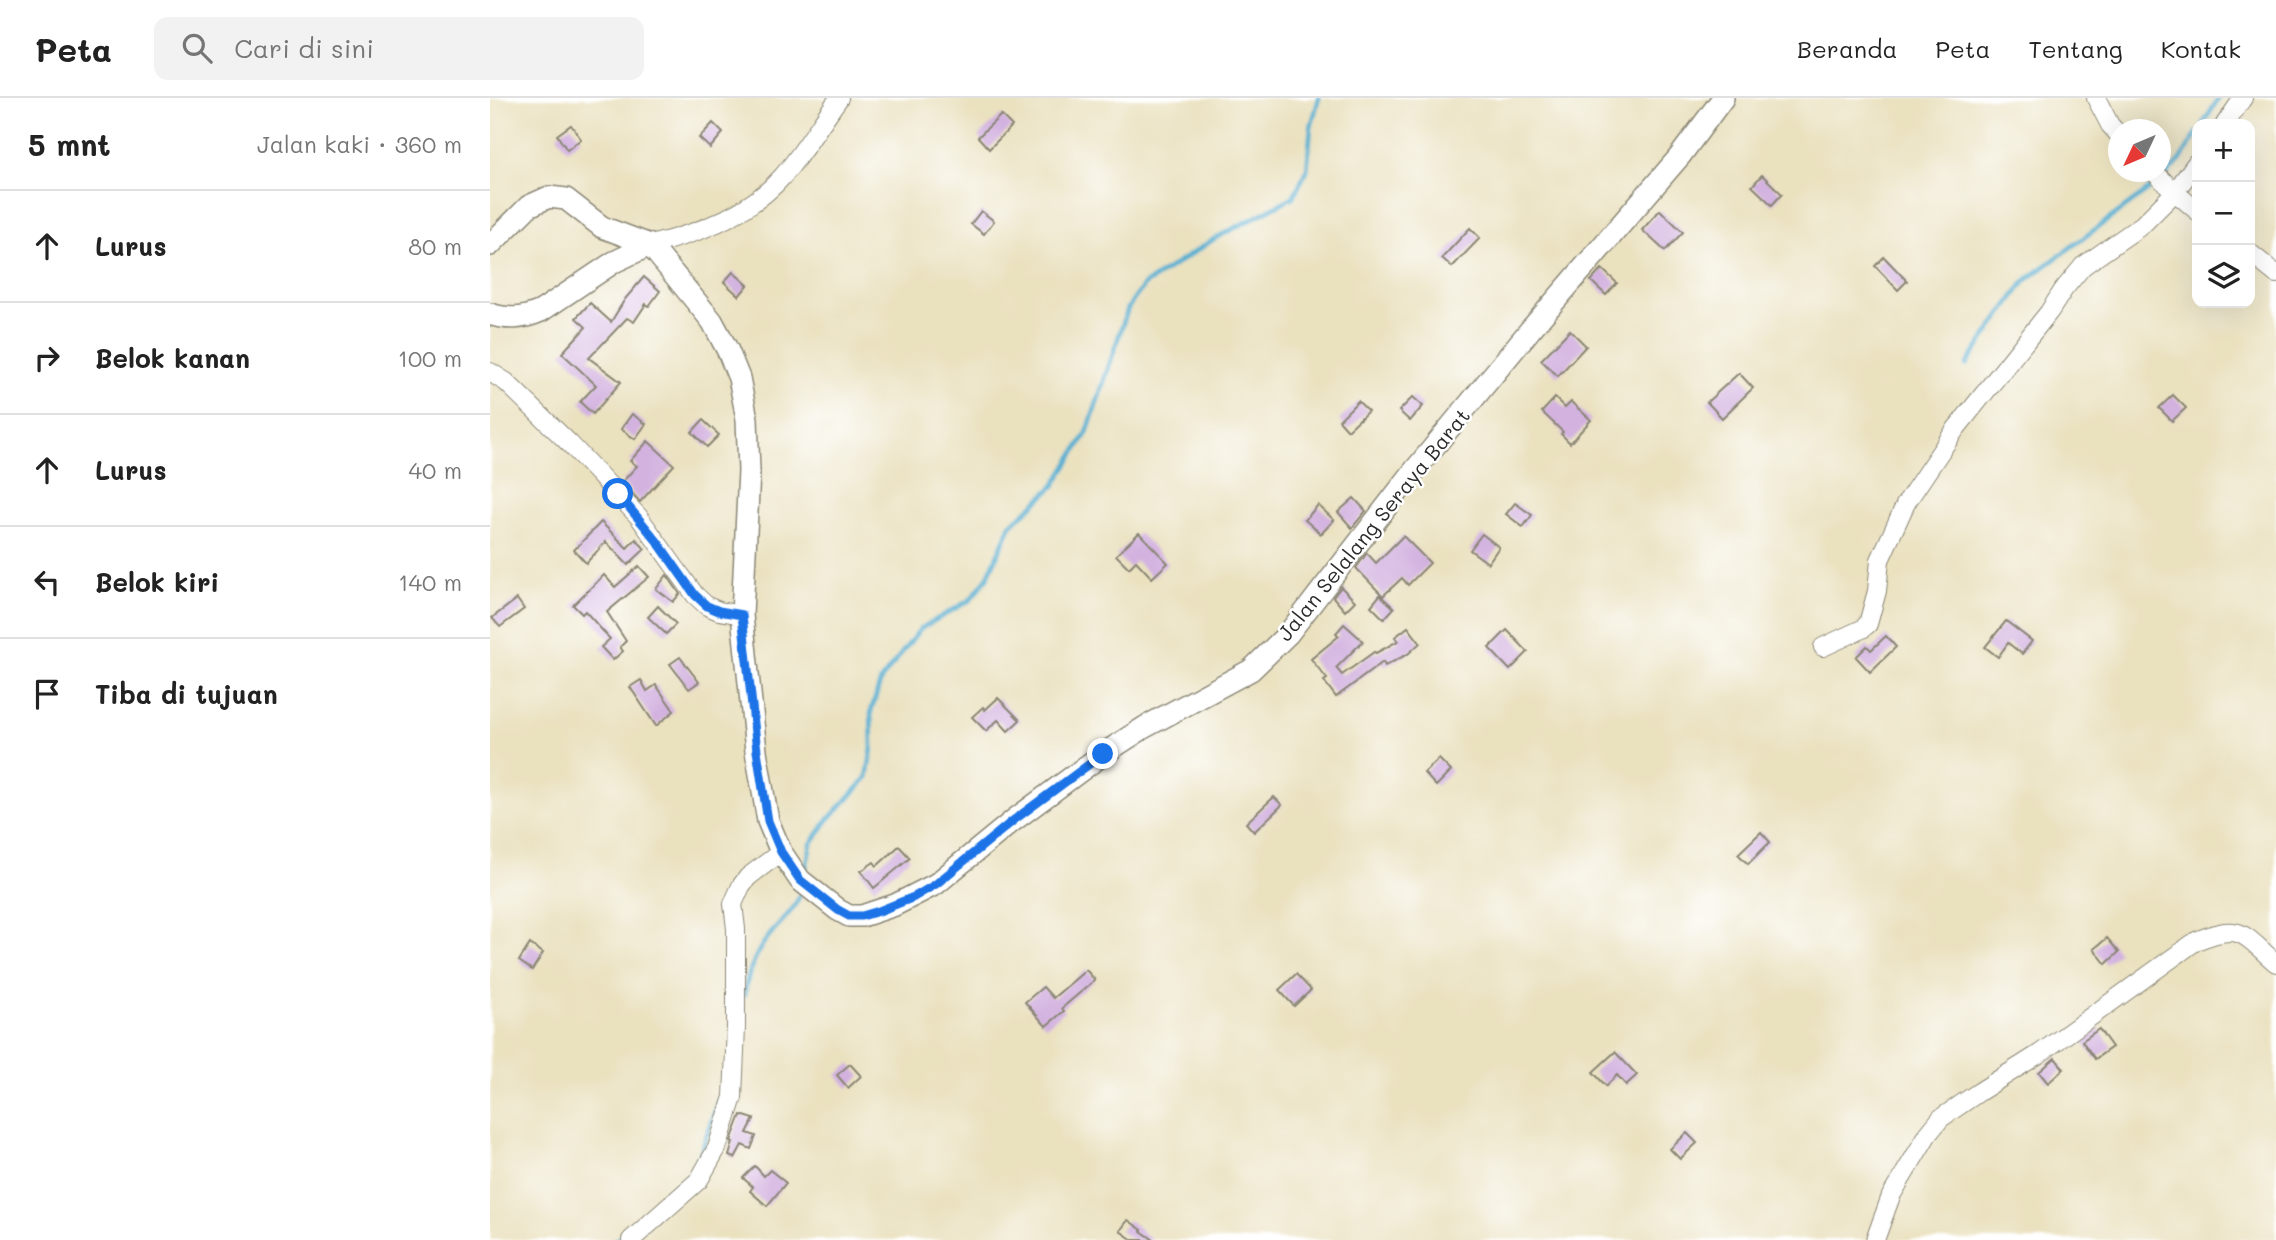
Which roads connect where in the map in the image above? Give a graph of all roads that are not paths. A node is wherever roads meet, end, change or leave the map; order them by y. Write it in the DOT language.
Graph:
graph roads {
  1 [pos="839,98"];
  2 [pos="1724,98"];
  3 [pos="2096,98"];
  4 [pos="2243,98"];
  5 [pos="2228,119"];
  6 [pos="2108,121"];
  7 [pos="2192,169"];
  8 [pos="2164,182"];
  9 [pos="2175,192"];
  10 [pos="2192,207"];
  11 [pos="490,245"];
  12 [pos="650,245"];
  13 [pos="2255,257"];
  14 [pos="2276,274"];
  15 [pos="490,314"];
  16 [pos="490,372"];
  17 [pos="742,615"];
  18 [pos="1823,647"];
  19 [pos="781,852"];
  20 [pos="2276,963"];
  21 [pos="631,1240"];
  22 [pos="1875,1240"];
  1 -- 12 [label="street"];
  2 -- 19 [label="street, Jalan Selalang Seraya Barat"];
  3 -- 6 [label="street"];
  4 -- 5 [label="street"];
  7 -- 9 [label="street"];
  8 -- 9 [label="street"];
  9 -- 10 [label="street"];
  9 -- 18 [label="street"];
  11 -- 12 [label="street"];
  12 -- 15 [label="street"];
  12 -- 17 [label="street, Jalan Selalang Seraya Barat"];
  13 -- 14 [label="street"];
  16 -- 17 [label="street"];
  17 -- 19 [label="street, Jalan Selalang Seraya Barat"];
  19 -- 21 [label="street"];
  20 -- 22 [label="street"];
}
